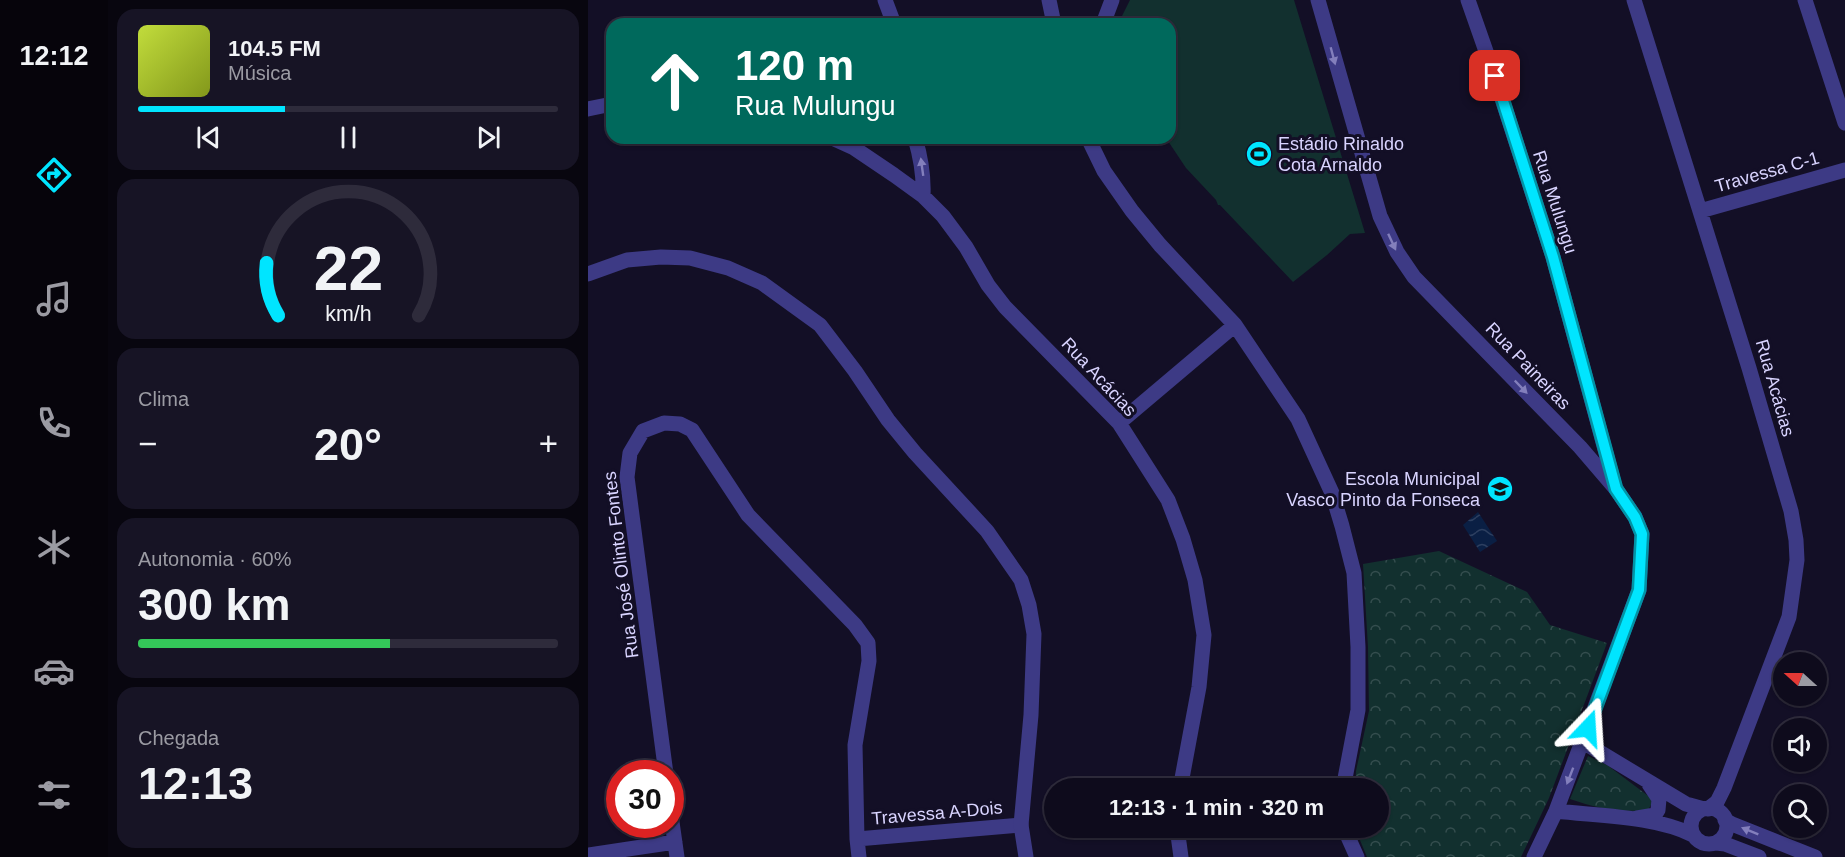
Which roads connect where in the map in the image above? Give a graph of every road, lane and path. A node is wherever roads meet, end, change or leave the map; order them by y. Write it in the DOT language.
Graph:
graph roads {
  1 [pos="885,0"];
  2 [pos="1049,0"];
  3 [pos="1112,0"];
  4 [pos="1318,0"];
  5 [pos="1468,0"];
  6 [pos="1634,0"];
  7 [pos="1805,0"];
  8 [pos="892,18"];
  9 [pos="1053,18"];
  10 [pos="1105,18"];
  11 [pos="606,105"];
  12 [pos="588,109"];
  13 [pos="1845,123"];
  14 [pos="845,144"];
  15 [pos="917,144"];
  16 [pos="1091,144"];
  17 [pos="1845,170"];
  18 [pos="922,196"];
  19 [pos="1700,211"];
  20 [pos="588,274"];
  21 [pos="1235,325"];
  22 [pos="1119,423"];
  23 [pos="1616,489"];
  24 [pos="1583,742"];
  25 [pos="664,760"];
  26 [pos="1182,778"];
  27 [pos="1345,778"];
  28 [pos="1646,780"];
  29 [pos="1724,788"];
  30 [pos="1706,809"];
  31 [pos="1556,811"];
  32 [pos="1724,818"];
  33 [pos="1634,819"];
  34 [pos="1021,825"];
  35 [pos="1694,837"];
  36 [pos="1178,838"];
  37 [pos="1348,838"];
  38 [pos="857,839"];
  39 [pos="1714,843"];
  40 [pos="676,850"];
  41 [pos="588,855"];
  42 [pos="859,857"];
  43 [pos="1026,857"];
  44 [pos="1181,857"];
  45 [pos="1357,857"];
  46 [pos="1534,857"];
  47 [pos="1698,857"];
  48 [pos="1759,857"];
  49 [pos="1815,857"];
  1 -- 8 [label="street"];
  2 -- 9 [label="street"];
  3 -- 10 [label="street"];
  4 -- 23 [label="street, Rua Paineiras, one-way"];
  5 -- 23 [label="street, Rua Mulungu"];
  6 -- 19 [label="street, Rua Acácias"];
  7 -- 13 [label="street"];
  11 -- 12 [label="street"];
  14 -- 18 [label="street, Rua Acácias"];
  18 -- 15 [label="street, one-way"];
  16 -- 21 [label="street"];
  17 -- 19 [label="street, Travessa C-1"];
  18 -- 22 [label="street, Rua Acácias"];
  19 -- 29 [label="street, Rua Acácias"];
  20 -- 34 [label="street"];
  21 -- 22 [label="street"];
  21 -- 27 [label="street"];
  22 -- 26 [label="street, Rua Acácias"];
  23 -- 24 [label="street, Rua Paineiras"];
  24 -- 28 [label="street"];
  24 -- 31 [label="street, Rua Paineiras, one-way"];
  25 -- 38 [label="street, Rua José Olinto Fontes"];
  28 -- 30 [label="street"];
  28 -- 33 [label="street"];
  29 -- 30 [label="street, Rua Acácias"];
  29 -- 32 [label="street, Rua Acácias"];
  30 -- 32 [label="street"];
  30 -- 35 [label="street"];
  31 -- 33 [label="street"];
  31 -- 46 [label="street, Rua Paineiras"];
  32 -- 39 [label="street"];
  49 -- 32 [label="street, one-way"];
  33 -- 35 [label="street"];
  34 -- 38 [label="street, Travessa A-Dois"];
  34 -- 43 [label="street"];
  35 -- 39 [label="street"];
  35 -- 47 [label="street"];
  36 -- 44 [label="street"];
  37 -- 45 [label="street"];
  38 -- 42 [label="street, Rua José Olinto Fontes"];
  39 -- 47 [label="street"];
  39 -- 48 [label="street"];
  40 -- 41 [label="street"];
}
